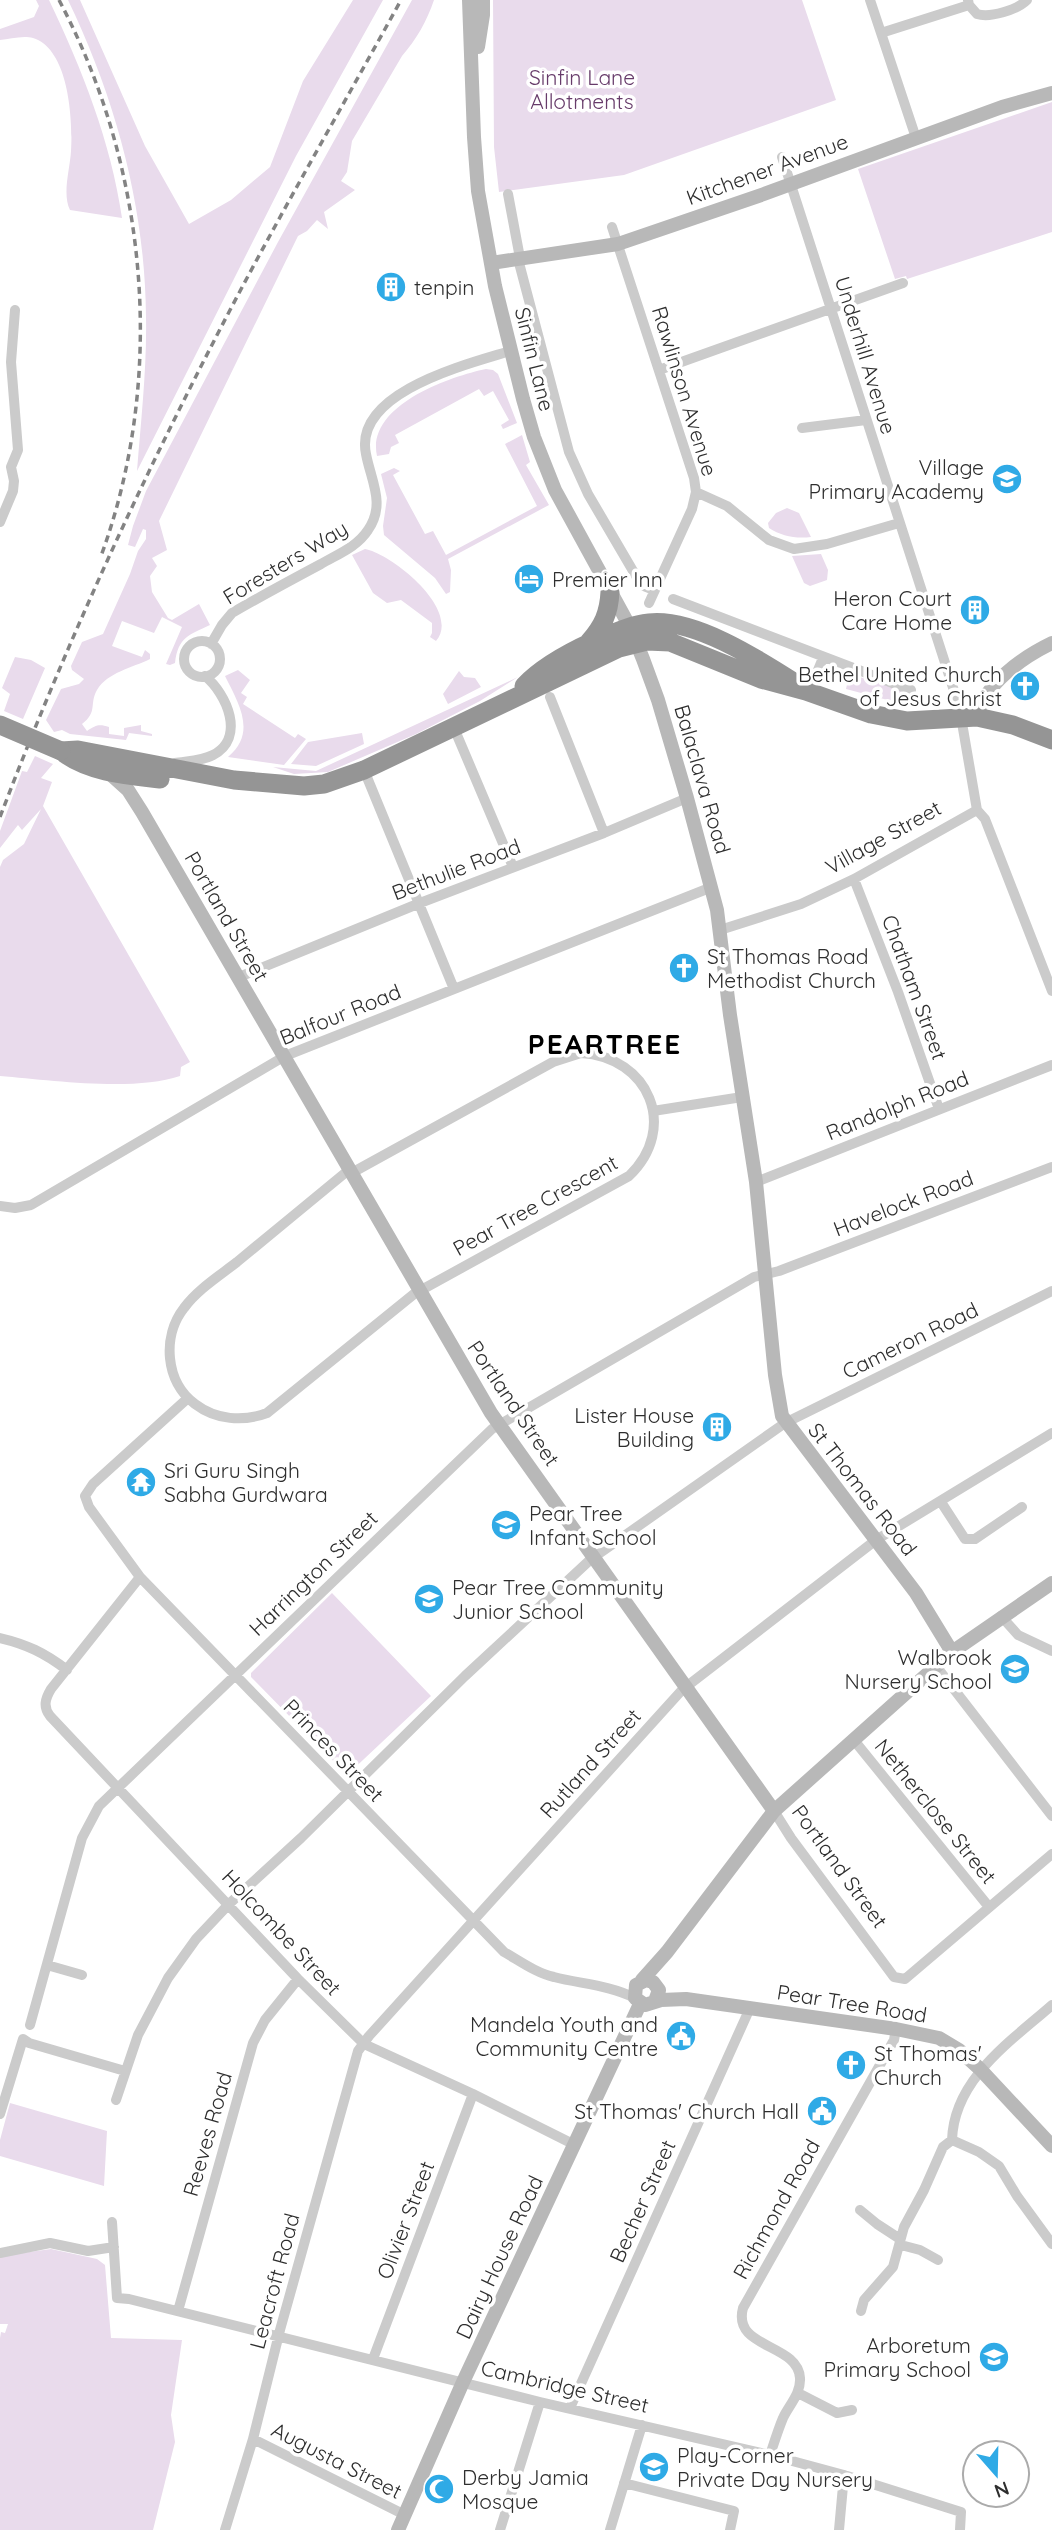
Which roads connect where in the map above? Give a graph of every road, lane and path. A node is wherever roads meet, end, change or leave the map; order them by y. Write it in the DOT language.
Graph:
graph roads {
  1 [pos="469,0"];
  2 [pos="483,0"];
  3 [pos="870,0"];
  4 [pos="1027,0"];
  5 [pos="968,2"];
  6 [pos="881,33"];
  7 [pos="473,80"];
  8 [pos="1052,93"];
  9 [pos="916,138"];
  10 [pos="782,157"];
  11 [pos="791,184"];
  12 [pos="508,194"];
  13 [pos="612,227"];
  14 [pos="618,244"];
  15 [pos="519,258"];
  16 [pos="491,263"];
  17 [pos="903,283"];
  18 [pos="832,308"];
  19 [pos="15,310"];
  20 [pos="510,351"];
  21 [pos="659,370"];
  22 [pos="866,420"];
  23 [pos="802,428"];
  24 [pos="696,492"];
  25 [pos="0,522"];
  26 [pos="900,523"];
  27 [pos="654,590"];
  28 [pos="610,592"];
  29 [pos="673,599"];
  30 [pos="649,603"];
  31 [pos="633,635"];
  32 [pos="1052,643"];
  33 [pos="211,644"];
  34 [pos="586,645"];
  35 [pos="823,658"];
  36 [pos="205,676"];
  37 [pos="952,684"];
  38 [pos="939,690"];
  39 [pos="807,691"];
  40 [pos="911,691"];
  41 [pos="513,697"];
  42 [pos="550,697"];
  43 [pos="965,712"];
  44 [pos="0,725"];
  45 [pos="454,728"];
  46 [pos="1052,740"];
  47 [pos="61,751"];
  48 [pos="97,754"];
  49 [pos="159,766"];
  50 [pos="365,770"];
  51 [pos="108,772"];
  52 [pos="134,775"];
  53 [pos="234,780"];
  54 [pos="687,797"];
  55 [pos="977,810"];
  56 [pos="142,812"];
  57 [pos="604,833"];
  58 [pos="513,867"];
  59 [pos="854,879"];
  60 [pos="712,887"];
  61 [pos="420,903"];
  62 [pos="720,930"];
  63 [pos="239,977"];
  64 [pos="454,989"];
  65 [pos="1052,991"];
  66 [pos="285,1056"];
  67 [pos="1052,1065"];
  68 [pos="742,1097"];
  69 [pos="939,1109"];
  70 [pos="653,1111"];
  71 [pos="1052,1167"];
  72 [pos="351,1171"];
  73 [pos="756,1182"];
  74 [pos="0,1206"];
  75 [pos="766,1273"];
  76 [pos="420,1291"];
  77 [pos="1052,1291"];
  78 [pos="188,1398"];
  79 [pos="785,1423"];
  80 [pos="499,1424"];
  81 [pos="1052,1433"];
  82 [pos="941,1502"];
  83 [pos="1022,1507"];
  84 [pos="876,1541"];
  85 [pos="595,1556"];
  86 [pos="140,1577"];
  87 [pos="1052,1583"];
  88 [pos="1001,1616"];
  89 [pos="0,1637"];
  90 [pos="1052,1651"];
  91 [pos="952,1652"];
  92 [pos="936,1666"];
  93 [pos="67,1670"];
  94 [pos="234,1676"];
  95 [pos="687,1687"];
  96 [pos="853,1739"];
  97 [pos="118,1786"];
  98 [pos="348,1793"];
  99 [pos="774,1811"];
  100 [pos="1052,1816"];
  101 [pos="1052,1854"];
  102 [pos="229,1904"];
  103 [pos="989,1907"];
  104 [pos="473,1920"];
  105 [pos="47,1965"];
  106 [pos="82,1975"];
  107 [pos="298,1979"];
  108 [pos="649,1983"];
  109 [pos="606,1986"];
  110 [pos="686,1999"];
  111 [pos="643,2001"];
  112 [pos="1052,2005"];
  113 [pos="750,2008"];
  114 [pos="30,2025"];
  115 [pos="897,2029"];
  116 [pos="364,2044"];
  117 [pos="980,2069"];
  118 [pos="125,2071"];
  119 [pos="474,2094"];
  120 [pos="116,2100"];
  121 [pos="0,2114"];
  122 [pos="952,2140"];
  123 [pos="1051,2141"];
  124 [pos="575,2145"];
  125 [pos="860,2210"];
  126 [pos="112,2222"];
  127 [pos="900,2242"];
  128 [pos="1052,2244"];
  129 [pos="114,2247"];
  130 [pos="0,2253"];
  131 [pos="938,2260"];
  132 [pos="178,2311"];
  133 [pos="861,2311"];
  134 [pos="279,2336"];
  135 [pos="373,2359"];
  136 [pos="463,2382"];
  137 [pos="798,2393"];
  138 [pos="540,2402"];
  139 [pos="570,2409"];
  140 [pos="852,2410"];
  141 [pos="642,2425"];
  142 [pos="253,2439"];
  143 [pos="770,2455"];
  144 [pos="844,2475"];
  145 [pos="624,2483"];
  146 [pos="405,2515"];
  147 [pos="225,2530"];
  148 [pos="398,2530"];
  149 [pos="500,2530"];
  150 [pos="610,2530"];
  151 [pos="730,2530"];
  152 [pos="839,2530"];
  153 [pos="960,2530"];
  1 -- 7 [label="street, Sinfin Lane"];
  2 -- 7 [label="street, Sinfin Lane"];
  3 -- 6 [label="street"];
  4 -- 5 [label="street"];
  5 -- 6 [label="street"];
  6 -- 9 [label="street"];
  7 -- 16 [label="street, Sinfin Lane"];
  8 -- 9 [label="street, Kitchener Avenue"];
  9 -- 11 [label="street, Kitchener Avenue"];
  10 -- 11 [label="street, Underhill Avenue"];
  11 -- 14 [label="street, Kitchener Avenue"];
  11 -- 18 [label="street, Underhill Avenue"];
  12 -- 15 [label="street, Sinfin Lane"];
  13 -- 14 [label="street, Rawlinson Avenue"];
  14 -- 15 [label="street, Kitchener Avenue"];
  14 -- 21 [label="street, Rawlinson Avenue"];
  15 -- 16 [label="street, Kitchener Avenue"];
  15 -- 27 [label="street, Sinfin Lane"];
  16 -- 20 [label="street, Sinfin Lane"];
  17 -- 18 [label="street"];
  18 -- 21 [label="street"];
  18 -- 22 [label="street, Underhill Avenue"];
  19 -- 25 [label="street"];
  20 -- 28 [label="street, Sinfin Lane"];
  20 -- 33 [label="street, Foresters Way"];
  21 -- 24 [label="street, Rawlinson Avenue"];
  22 -- 23 [label="street"];
  22 -- 26 [label="street, Underhill Avenue"];
  24 -- 26 [label="street"];
  24 -- 27 [label="street, Rawlinson Avenue"];
  26 -- 37 [label="street, Underhill Avenue"];
  27 -- 30 [label="street, Rawlinson Avenue"];
  28 -- 31 [label="street, Sinfin Lane"];
  28 -- 34 [label="highway"];
  29 -- 35 [label="street"];
  31 -- 34 [label="highway"];
  31 -- 39 [label="highway"];
  31 -- 41 [label="highway"];
  31 -- 54 [label="street, Balaclava Road"];
  32 -- 43 [label="street"];
  33 -- 36 [label="street"];
  33 -- 36 [label="street, Foresters Way"];
  34 -- 41 [label="highway"];
  35 -- 39 [label="street"];
  35 -- 40 [label="street"];
  36 -- 49 [label="street, Foresters Way"];
  37 -- 38 [label="street"];
  37 -- 43 [label="street, Underhill Avenue"];
  39 -- 43 [label="highway"];
  41 -- 45 [label="highway"];
  42 -- 57 [label="street"];
  43 -- 46 [label="highway"];
  43 -- 55 [label="street"];
  44 -- 47 [label="highway, bridge"];
  45 -- 50 [label="highway"];
  45 -- 58 [label="street"];
  47 -- 48 [label="highway"];
  47 -- 51 [label="highway"];
  48 -- 49 [label="highway"];
  48 -- 52 [label="street"];
  49 -- 53 [label="highway"];
  50 -- 53 [label="highway"];
  50 -- 61 [label="street"];
  51 -- 52 [label="highway"];
  51 -- 56 [label="street, Portland Street"];
  52 -- 53 [label="highway"];
  52 -- 56 [label="street, Portland Street"];
  54 -- 57 [label="street, Bethulie Road"];
  54 -- 60 [label="street, Balaclava Road"];
  55 -- 59 [label="street, Village Street"];
  55 -- 65 [label="street"];
  56 -- 63 [label="street, Portland Street"];
  57 -- 58 [label="street, Bethulie Road"];
  58 -- 61 [label="street, Bethulie Road"];
  59 -- 62 [label="street, Village Street"];
  59 -- 69 [label="street, Chatham Street"];
  60 -- 62 [label="street, Balaclava Road"];
  60 -- 64 [label="street, Balfour Road"];
  61 -- 63 [label="street, Bethulie Road"];
  61 -- 64 [label="street"];
  62 -- 68 [label="street, St Thomas Road"];
  63 -- 66 [label="street, Portland Street"];
  64 -- 66 [label="street, Balfour Road"];
  66 -- 72 [label="street, Portland Street"];
  66 -- 74 [label="street, Balfour Road"];
  67 -- 69 [label="street, Randolph Road"];
  68 -- 70 [label="street"];
  68 -- 73 [label="street, St Thomas Road"];
  69 -- 73 [label="street, Randolph Road"];
  70 -- 72 [label="street"];
  70 -- 76 [label="street, Pear Tree Crescent"];
  71 -- 75 [label="street, Havelock Road"];
  72 -- 76 [label="street, Portland Street"];
  72 -- 78 [label="street"];
  73 -- 75 [label="street, St Thomas Road"];
  75 -- 79 [label="street, St Thomas Road"];
  75 -- 80 [label="street, Harrington Street"];
  76 -- 78 [label="street, Pear Tree Crescent"];
  76 -- 80 [label="street, Portland Street"];
  77 -- 79 [label="street, Cameron Road"];
  78 -- 86 [label="street, Princes Street"];
  79 -- 84 [label="street, St Thomas Road"];
  79 -- 85 [label="street, Cameron Road"];
  80 -- 85 [label="street, Portland Street"];
  80 -- 94 [label="street, Harrington Street"];
  81 -- 82 [label="street, Rutland Street"];
  82 -- 83 [label="street"];
  82 -- 84 [label="street, Rutland Street"];
  84 -- 91 [label="street, St Thomas Road"];
  84 -- 95 [label="street, Rutland Street"];
  85 -- 95 [label="street, Portland Street"];
  85 -- 98 [label="street, Cameron Road"];
  86 -- 93 [label="street, Holcombe Street"];
  86 -- 94 [label="street, Princes Street"];
  87 -- 88 [label="street"];
  88 -- 90 [label="street"];
  88 -- 91 [label="street"];
  89 -- 93 [label="street"];
  91 -- 92 [label="street"];
  92 -- 96 [label="street"];
  92 -- 100 [label="street"];
  93 -- 97 [label="street, Holcombe Street"];
  94 -- 97 [label="street, Harrington Street"];
  94 -- 98 [label="street, Princes Street"];
  95 -- 99 [label="street, Portland Street"];
  95 -- 104 [label="street, Rutland Street"];
  96 -- 99 [label="street"];
  96 -- 103 [label="street, Netherclose Street"];
  97 -- 102 [label="street, Holcombe Street"];
  97 -- 105 [label="street, Harrington Street"];
  98 -- 102 [label="street, Cameron Road"];
  98 -- 104 [label="street, Princes Street"];
  99 -- 103 [label="street, Portland Street"];
  99 -- 108 [label="street"];
  101 -- 103 [label="street"];
  102 -- 107 [label="street, Holcombe Street"];
  102 -- 118 [label="street, Cameron Road"];
  104 -- 109 [label="street, Princes Street"];
  104 -- 116 [label="street, Rutland Street"];
  105 -- 106 [label="street"];
  105 -- 114 [label="street, Harrington Street"];
  107 -- 116 [label="street, Holcombe Street"];
  107 -- 132 [label="street, Reeves Road"];
  108 -- 109 [label="street, Princes Street"];
  108 -- 110 [label="street, Pear Tree Road"];
  108 -- 111 [label="street"];
  108 -- 111 [label="street"];
  109 -- 111 [label="street, Princes Street"];
  110 -- 111 [label="street, Pear Tree Road"];
  110 -- 113 [label="street, Pear Tree Road"];
  111 -- 124 [label="street, Dairy House Road"];
  112 -- 117 [label="street"];
  113 -- 115 [label="street, Pear Tree Road"];
  113 -- 139 [label="street, Becher Street"];
  115 -- 117 [label="street, Pear Tree Road"];
  115 -- 137 [label="street, Richmond Road"];
  116 -- 119 [label="street, Holcombe Street"];
  116 -- 134 [label="street, Leacroft Road"];
  117 -- 122 [label="street"];
  117 -- 123 [label="street, Pear Tree Road"];
  118 -- 120 [label="street, Cameron Road"];
  118 -- 121 [label="street"];
  119 -- 124 [label="street, Holcombe Street"];
  119 -- 135 [label="street, Olivier Street"];
  122 -- 127 [label="street"];
  122 -- 128 [label="street"];
  124 -- 136 [label="street, Dairy House Road"];
  125 -- 127 [label="street"];
  126 -- 129 [label="street"];
  127 -- 131 [label="street"];
  127 -- 133 [label="street"];
  129 -- 130 [label="street"];
  129 -- 132 [label="street, Cambridge Street"];
  132 -- 134 [label="street, Cambridge Street"];
  134 -- 135 [label="street, Cambridge Street"];
  134 -- 142 [label="street, Leacroft Road"];
  135 -- 136 [label="street, Cambridge Street"];
  136 -- 138 [label="street, Cambridge Street"];
  136 -- 146 [label="street, Dairy House Road"];
  137 -- 140 [label="street"];
  137 -- 143 [label="street"];
  138 -- 139 [label="street, Cambridge Street"];
  138 -- 149 [label="street"];
  139 -- 141 [label="street, Cambridge Street"];
  141 -- 143 [label="street, Cambridge Street"];
  141 -- 145 [label="street"];
  142 -- 146 [label="street, Augusta Street"];
  142 -- 147 [label="street, Leacroft Road"];
  143 -- 144 [label="street, Cambridge Street"];
  144 -- 152 [label="street"];
  144 -- 153 [label="street, Cambridge Street"];
  145 -- 150 [label="street"];
  145 -- 151 [label="street"];
  146 -- 148 [label="street, Dairy House Road"];
}
